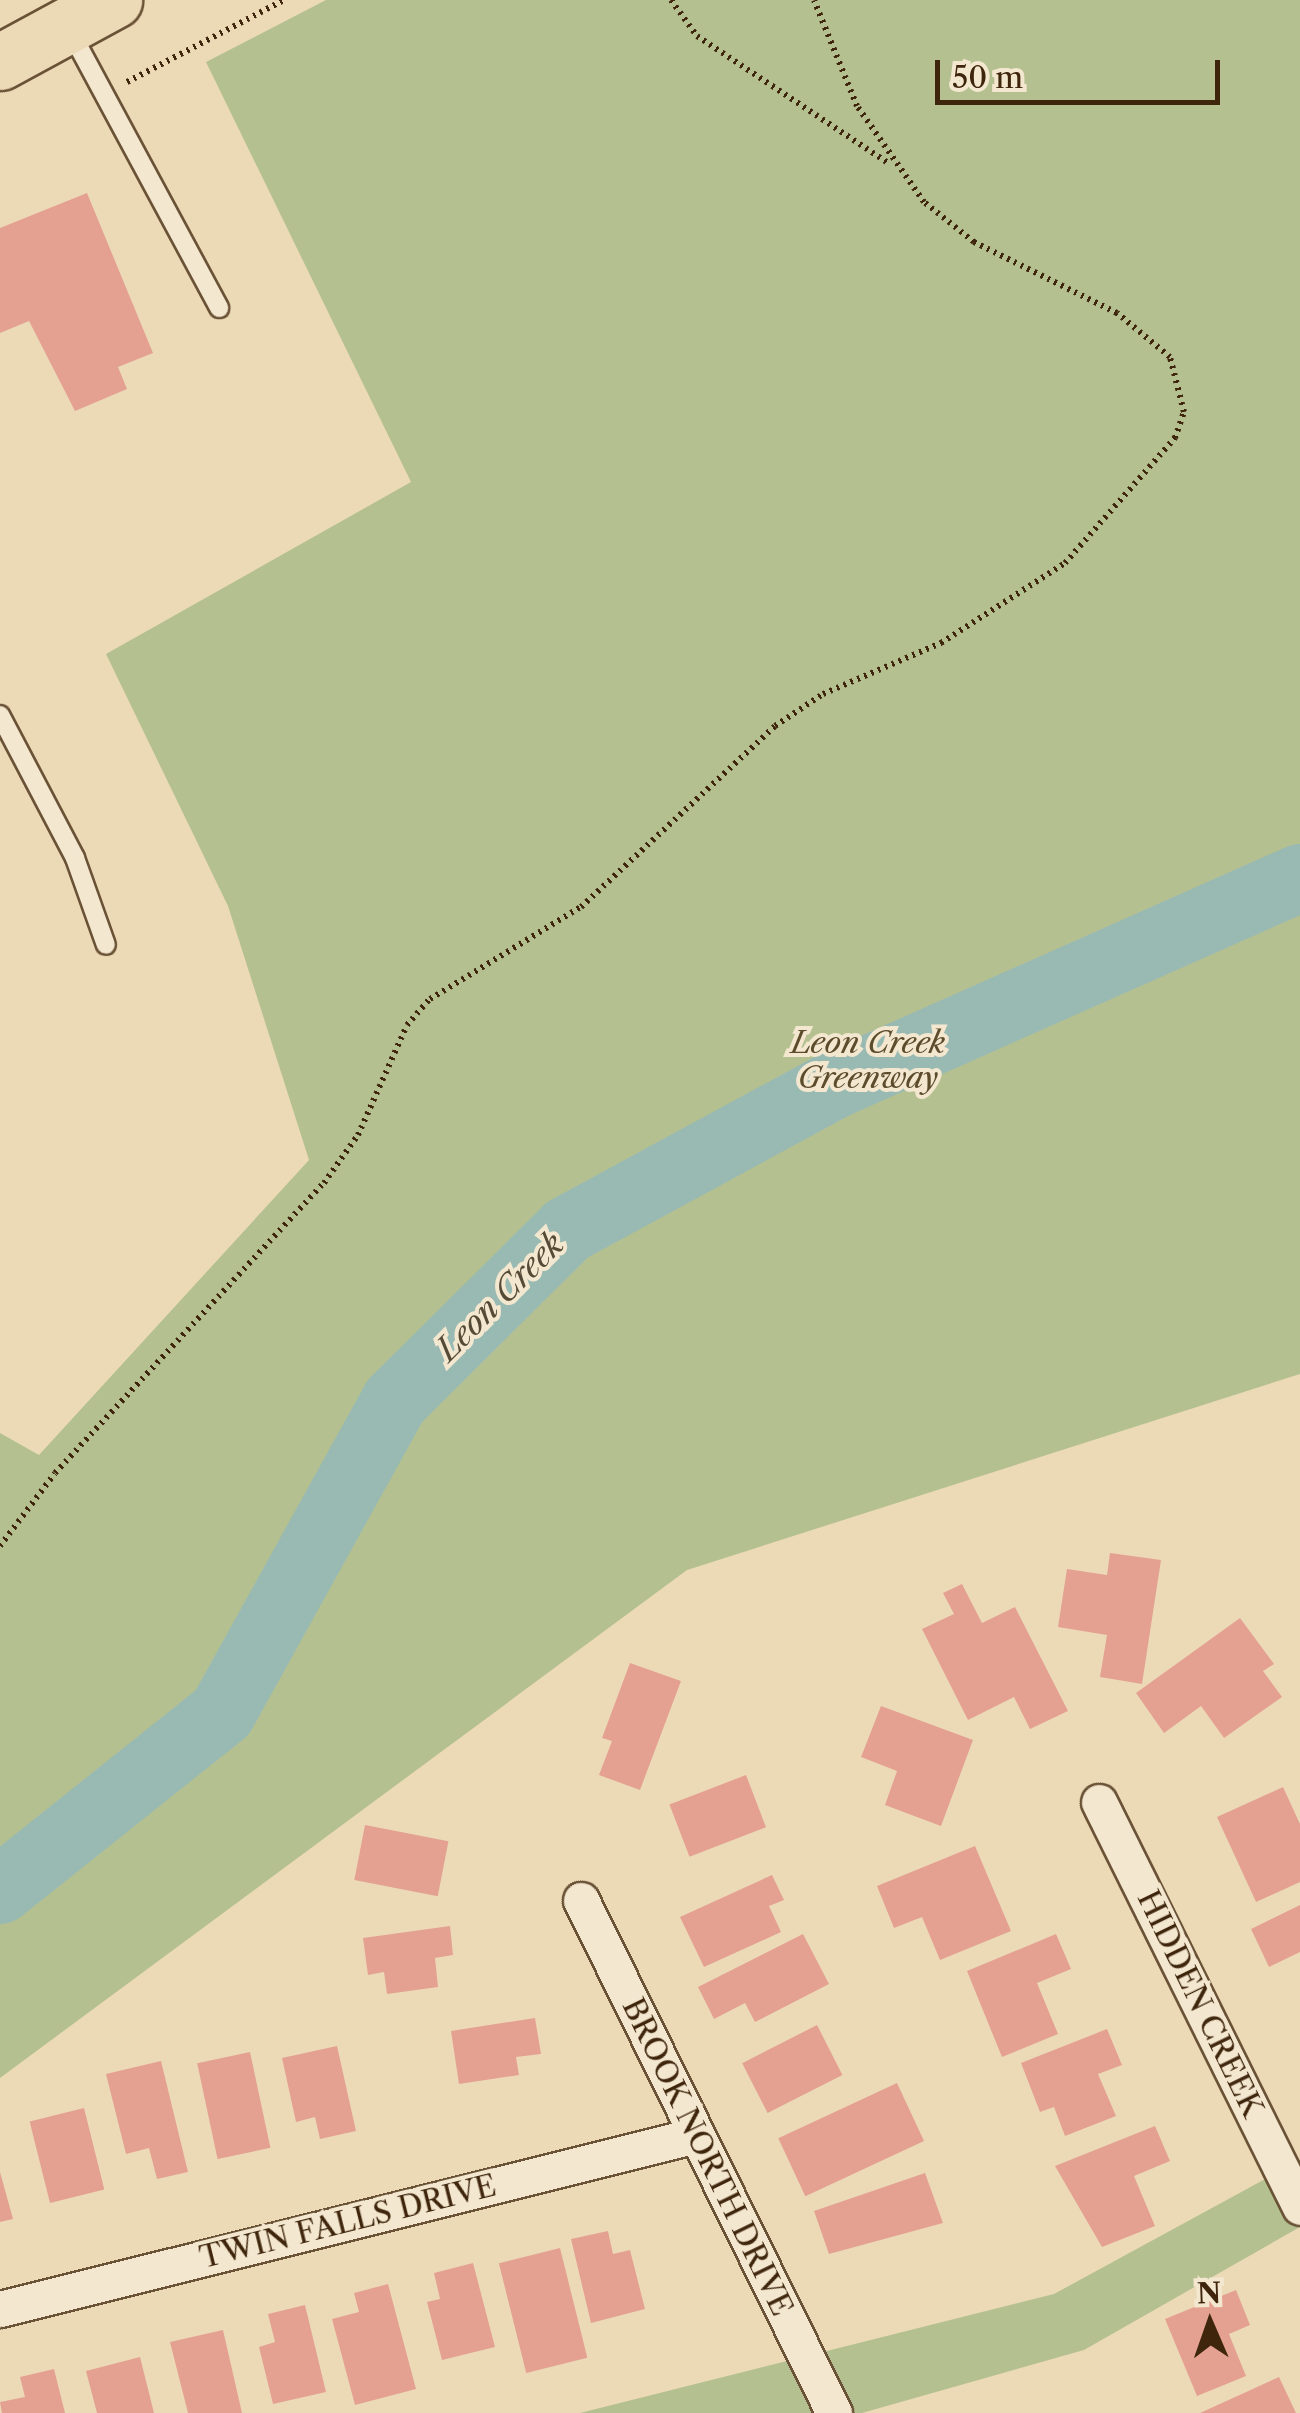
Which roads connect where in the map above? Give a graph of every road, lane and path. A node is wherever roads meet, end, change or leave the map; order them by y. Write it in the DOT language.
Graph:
graph roads {
  1 [pos="284,0"];
  2 [pos="672,0"];
  3 [pos="814,0"];
  4 [pos="90,12"];
  5 [pos="0,62"];
  6 [pos="104,94"];
  7 [pos="891,165"];
  8 [pos="219,308"];
  9 [pos="0,715"];
  10 [pos="106,945"];
  11 [pos="0,1546"];
  12 [pos="1099,1802"];
  13 [pos="581,1900"];
  14 [pos="697,2135"];
  15 [pos="1300,2207"];
  16 [pos="0,2309"];
  17 [pos="834,2413"];
  1 -- 6 [label="path"];
  2 -- 7 [label="path"];
  3 -- 7 [label="path"];
  4 -- 5 [label="main road"];
  4 -- 6 [label="lane"];
  6 -- 8 [label="lane"];
  7 -- 11 [label="path"];
  9 -- 10 [label="lane"];
  12 -- 15 [label="street, HIDDEN CREEK"];
  13 -- 14 [label="street, BROOK NORTH DRIVE"];
  14 -- 16 [label="street, TWIN FALLS DRIVE"];
  14 -- 17 [label="street, BROOK NORTH DRIVE"];
}
